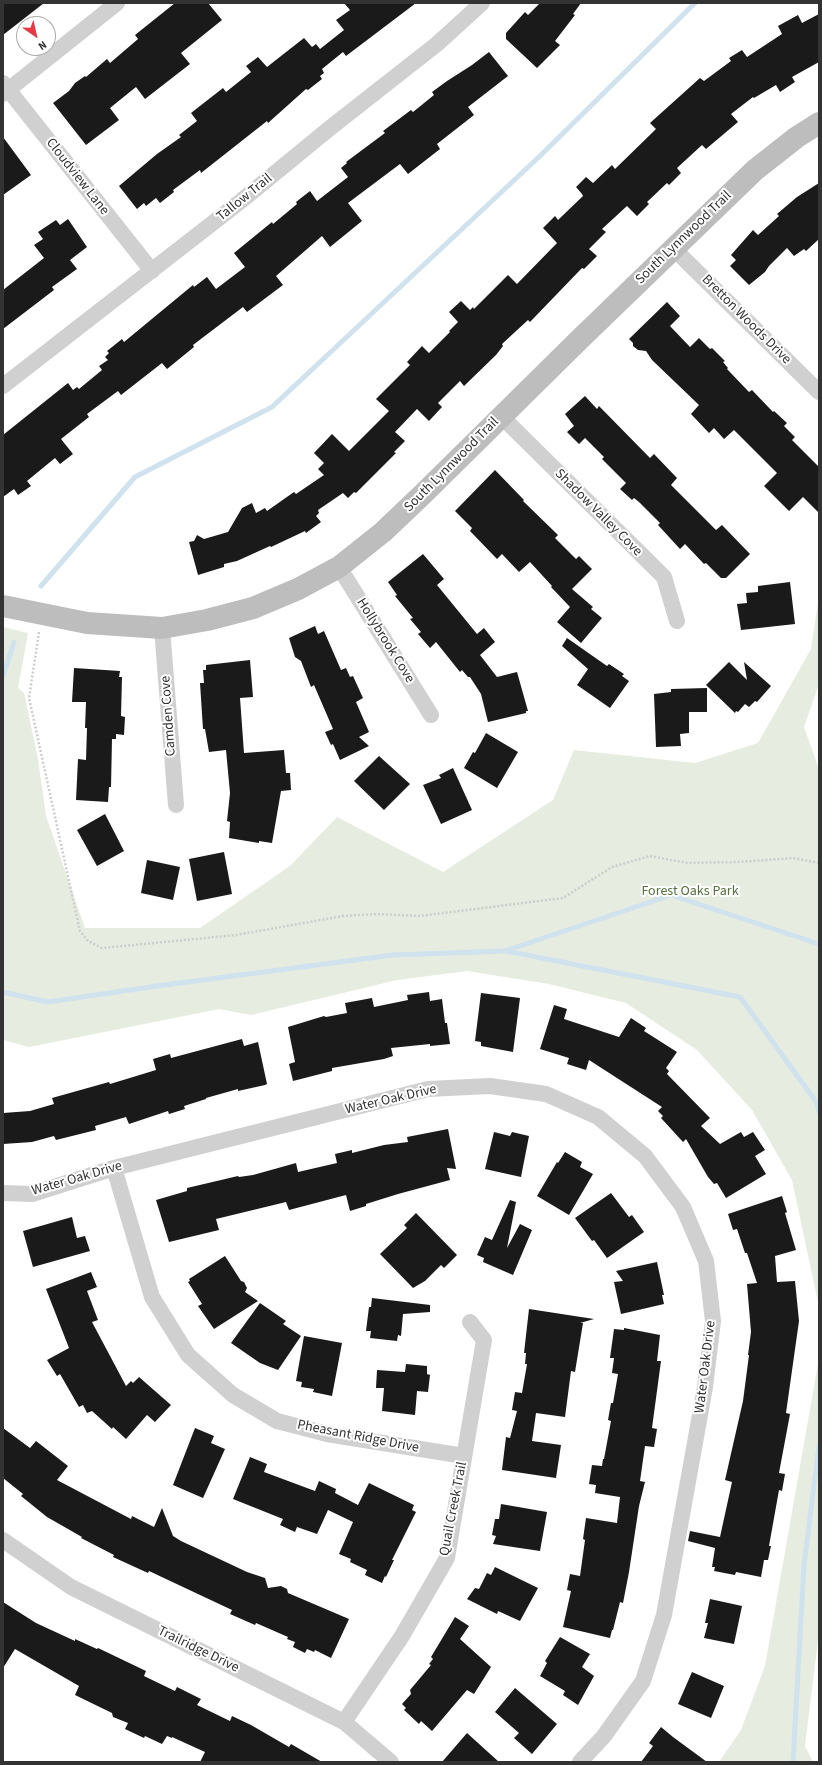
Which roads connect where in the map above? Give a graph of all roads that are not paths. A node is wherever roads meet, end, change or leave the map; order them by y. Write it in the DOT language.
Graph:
graph roads {
  1 [pos="117,3"];
  2 [pos="482,3"];
  3 [pos="5,89"];
  4 [pos="819,123"];
  5 [pos="673,248"];
  6 [pos="152,271"];
  7 [pos="3,386"];
  8 [pos="819,392"];
  9 [pos="501,416"];
  10 [pos="339,567"];
  11 [pos="3,606"];
  12 [pos="677,621"];
  13 [pos="162,628"];
  14 [pos="431,715"];
  15 [pos="176,805"];
  16 [pos="114,1168"];
  17 [pos="3,1192"];
  18 [pos="470,1322"];
  19 [pos="464,1456"];
  20 [pos="3,1540"];
  21 [pos="344,1722"];
  22 [pos="391,1762"];
  23 [pos="580,1762"];
  1 -- 3 [label="street"];
  2 -- 6 [label="street, Tallow Trail"];
  3 -- 6 [label="street, Cloudview Lane"];
  4 -- 5 [label="street, South Lynnwood Trail"];
  5 -- 8 [label="street, Bretton Woods Drive"];
  5 -- 9 [label="street, South Lynnwood Trail"];
  6 -- 7 [label="street, Tallow Trail"];
  9 -- 10 [label="street, South Lynnwood Trail"];
  9 -- 12 [label="street, Shadow Valley Cove"];
  10 -- 13 [label="street, South Lynnwood Trail"];
  10 -- 14 [label="street, Hollybrook Cove"];
  11 -- 13 [label="street, South Lynnwood Trail"];
  13 -- 15 [label="street, Camden Cove"];
  16 -- 17 [label="street, Water Oak Drive"];
  16 -- 19 [label="street, Pheasant Ridge Drive"];
  16 -- 23 [label="street, Water Oak Drive"];
  18 -- 19 [label="street, Quail Creek Trail"];
  19 -- 21 [label="street, Quail Creek Trail"];
  20 -- 21 [label="street, Trailridge Drive"];
  21 -- 22 [label="street, Trailridge Drive"];
}
